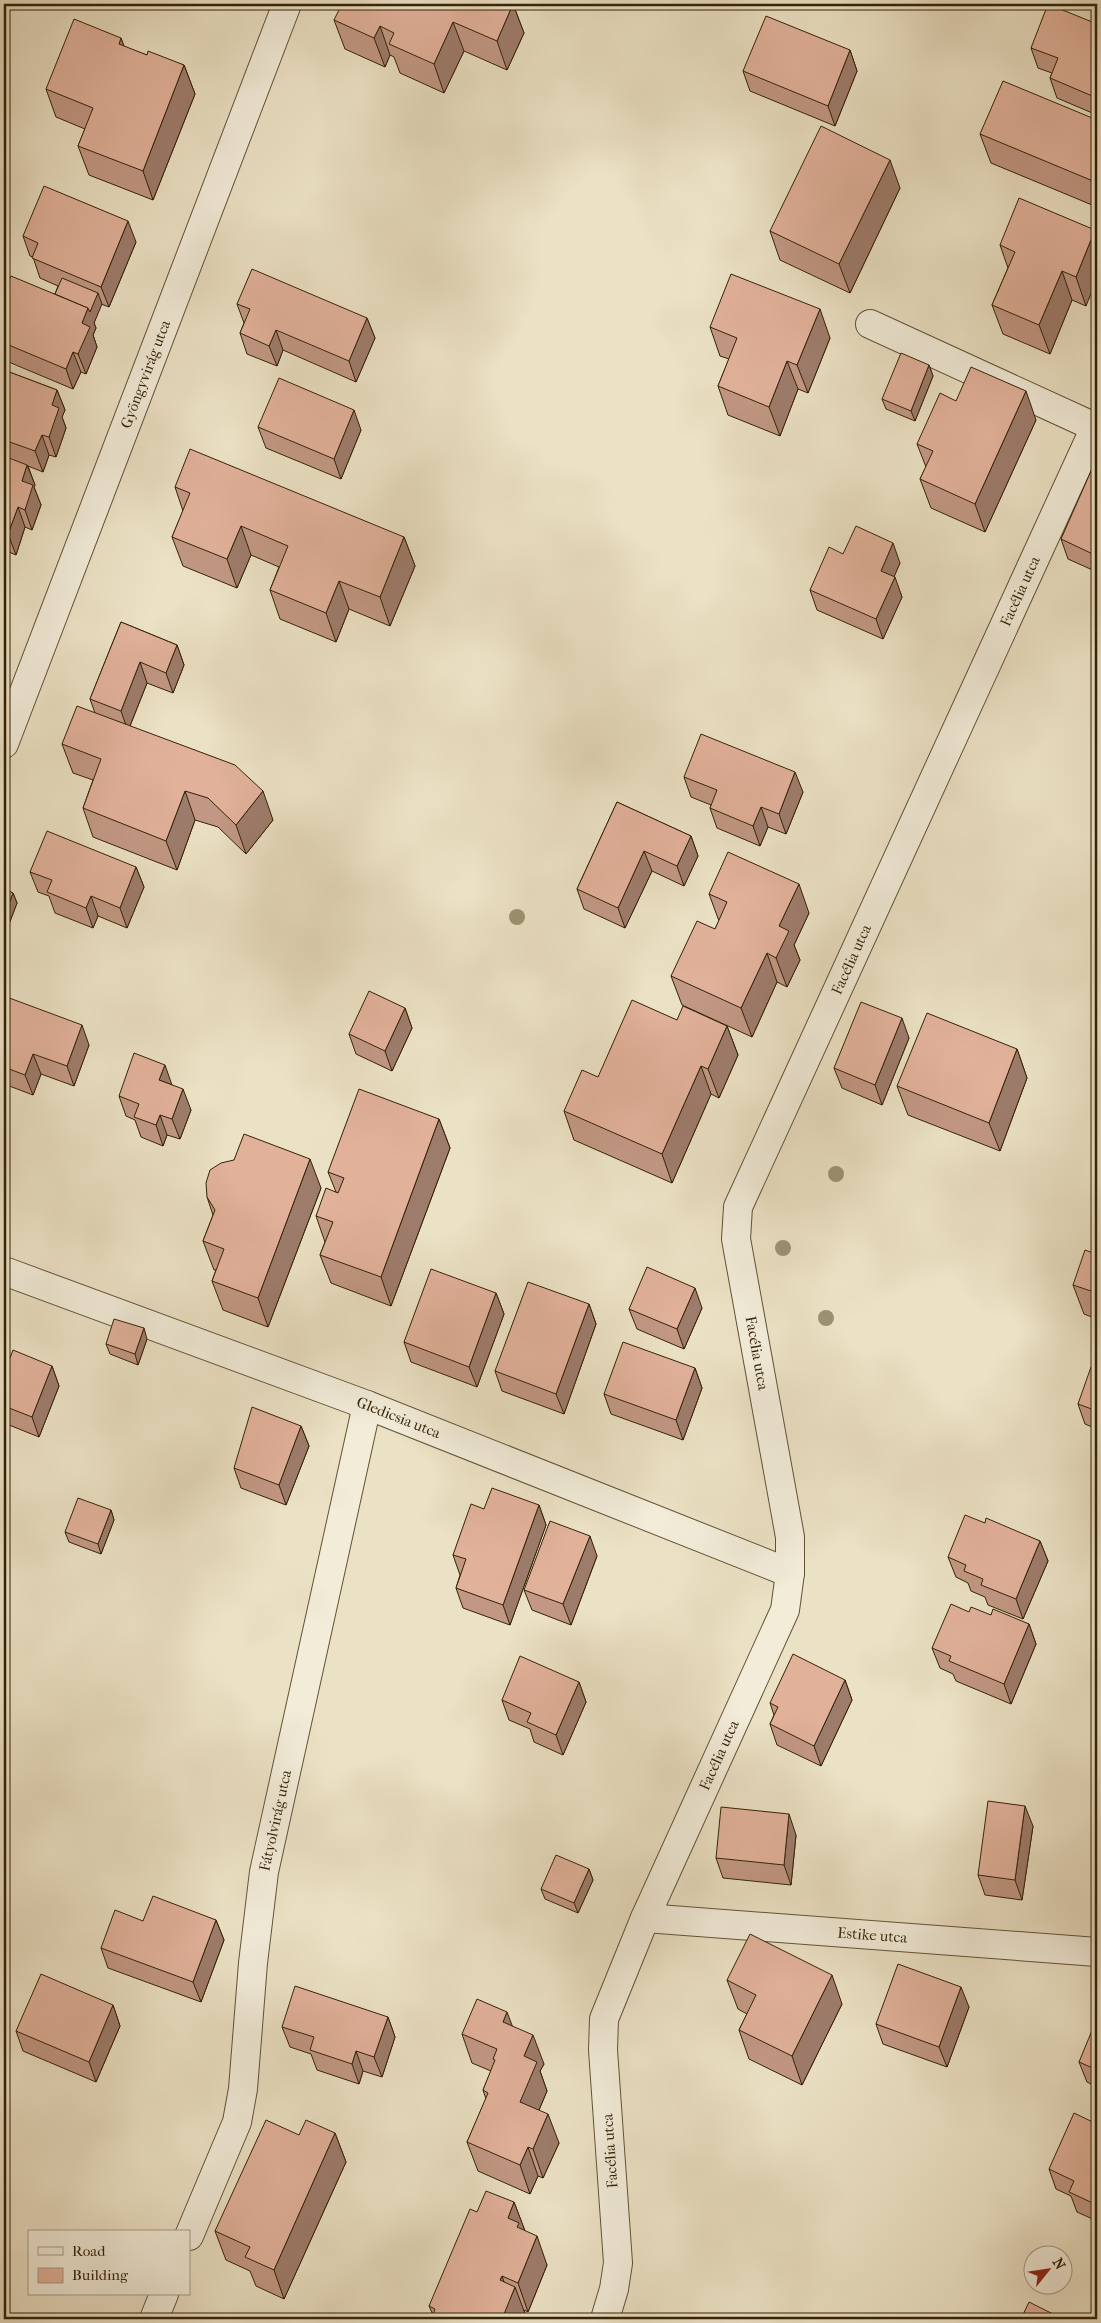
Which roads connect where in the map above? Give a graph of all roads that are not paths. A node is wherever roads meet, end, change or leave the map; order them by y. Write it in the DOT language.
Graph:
graph roads {
  1 [pos="287,4"];
  2 [pos="870,324"];
  3 [pos="1097,426"];
  4 [pos="4,744"];
  5 [pos="4,1271"];
  6 [pos="367,1404"];
  7 [pos="790,1573"];
  8 [pos="645,1918"];
  9 [pos="1097,1952"];
  10 [pos="190,2234"];
  11 [pos="163,2296"];
  12 [pos="154,2319"];
  13 [pos="605,2319"];
  1 -- 4 [label="street, Gyöngyvirág utca"];
  2 -- 3 [label="street"];
  3 -- 7 [label="street, Facélia utca"];
  5 -- 6 [label="street, Gledicsia utca"];
  6 -- 7 [label="street, Gledicsia utca"];
  6 -- 10 [label="street, Fátyolvirág utca"];
  7 -- 8 [label="street, Facélia utca"];
  8 -- 9 [label="street, Estike utca"];
  8 -- 13 [label="street, Facélia utca"];
  11 -- 12 [label="street"];
}
